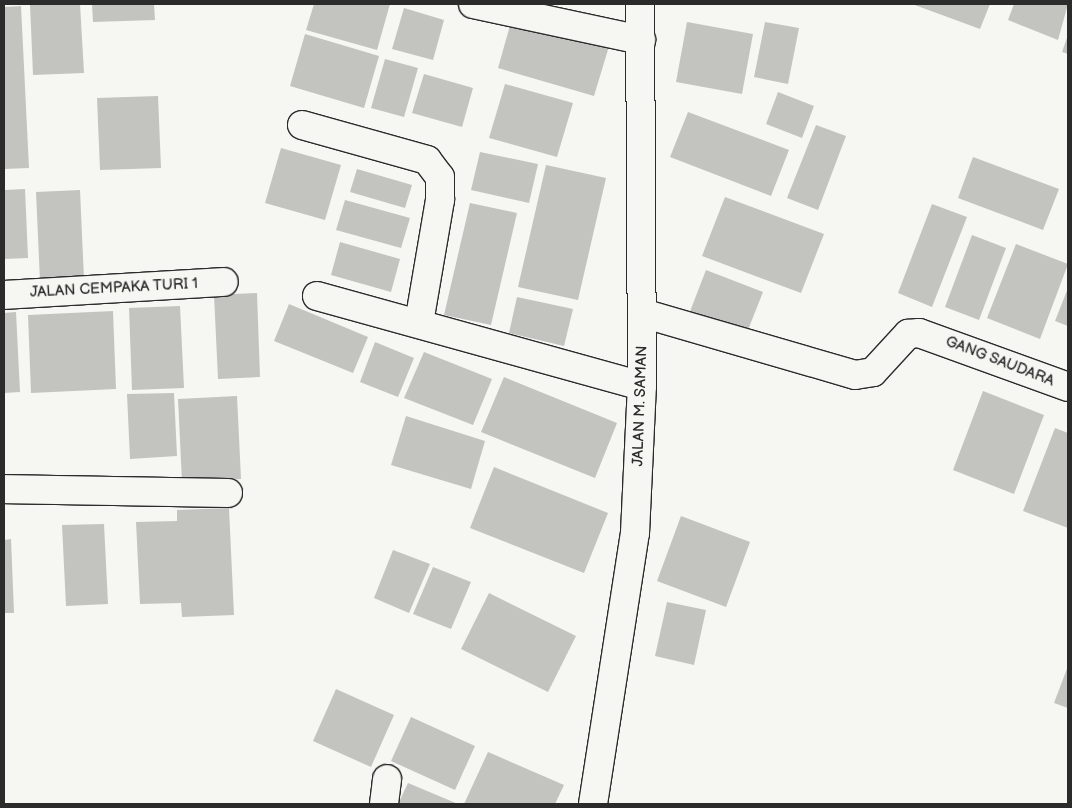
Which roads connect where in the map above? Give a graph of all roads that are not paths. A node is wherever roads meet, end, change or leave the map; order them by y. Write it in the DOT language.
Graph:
graph roads {
  1 [pos="473,4"];
  2 [pos="640,4"];
  3 [pos="641,40"];
  4 [pos="302,126"];
  5 [pos="224,282"];
  6 [pos="4,295"];
  7 [pos="317,296"];
  8 [pos="642,313"];
  9 [pos="420,323"];
  10 [pos="642,386"];
  11 [pos="1068,387"];
  12 [pos="4,489"];
  13 [pos="228,493"];
  14 [pos="593,804"];
  1 -- 3 [label="street"];
  2 -- 3 [label="street, JALAN M. SAMAN"];
  3 -- 8 [label="street, JALAN M. SAMAN"];
  4 -- 9 [label="street"];
  5 -- 6 [label="street, JALAN CEMPAKA TURI 1"];
  7 -- 9 [label="street"];
  8 -- 10 [label="street, JALAN M. SAMAN"];
  8 -- 11 [label="street, GANG SAUDARA"];
  9 -- 10 [label="street"];
  10 -- 14 [label="street, JALAN M. SAMAN"];
  12 -- 13 [label="street"];
}
